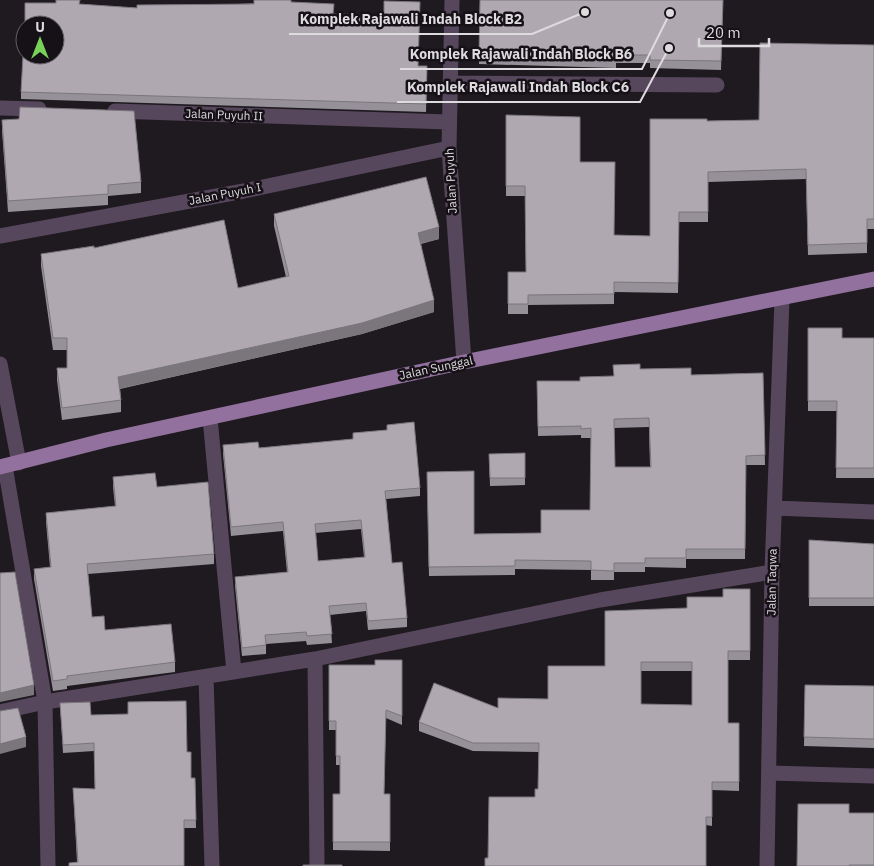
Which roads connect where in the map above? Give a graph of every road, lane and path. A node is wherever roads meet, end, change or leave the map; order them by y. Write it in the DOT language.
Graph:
graph roads {
  1 [pos="452,0"];
  2 [pos="450,83"];
  3 [pos="717,85"];
  4 [pos="0,108"];
  5 [pos="50,109"];
  6 [pos="100,111"];
  7 [pos="448,122"];
  8 [pos="448,148"];
  9 [pos="0,236"];
  10 [pos="874,280"];
  11 [pos="782,299"];
  12 [pos="464,362"];
  13 [pos="0,364"];
  14 [pos="210,418"];
  15 [pos="8,465"];
  16 [pos="774,508"];
  17 [pos="874,512"];
  18 [pos="772,572"];
  19 [pos="315,659"];
  20 [pos="234,672"];
  21 [pos="206,677"];
  22 [pos="45,702"];
  23 [pos="0,712"];
  24 [pos="770,774"];
  25 [pos="874,776"];
  26 [pos="317,864"];
  27 [pos="48,866"];
  28 [pos="212,866"];
  29 [pos="768,866"];
  1 -- 2 [label="street, Jalan Puyuh"];
  2 -- 3 [label="street"];
  2 -- 7 [label="street, Jalan Puyuh"];
  4 -- 5 [label="street"];
  6 -- 7 [label="street, Jalan Puyuh II"];
  7 -- 8 [label="street, Jalan Puyuh"];
  8 -- 9 [label="street, Jalan Puyuh I"];
  8 -- 12 [label="street, Jalan Puyuh"];
  10 -- 11 [label="main road, Jalan Sunggal"];
  11 -- 12 [label="main road, Jalan Sunggal"];
  11 -- 16 [label="street, Jalan Taqwa"];
  12 -- 14 [label="main road, Jalan Sunggal"];
  13 -- 15 [label="street"];
  14 -- 15 [label="main road, Jalan Sunggal"];
  14 -- 20 [label="street"];
  15 -- 22 [label="street"];
  16 -- 17 [label="street"];
  16 -- 18 [label="street, Jalan Taqwa"];
  18 -- 19 [label="street"];
  18 -- 24 [label="street, Jalan Taqwa"];
  19 -- 20 [label="street"];
  19 -- 26 [label="street"];
  20 -- 21 [label="street"];
  21 -- 22 [label="street"];
  21 -- 28 [label="street"];
  22 -- 23 [label="street"];
  22 -- 27 [label="street"];
  24 -- 25 [label="street"];
  24 -- 29 [label="street, Jalan Taqwa"];
}
